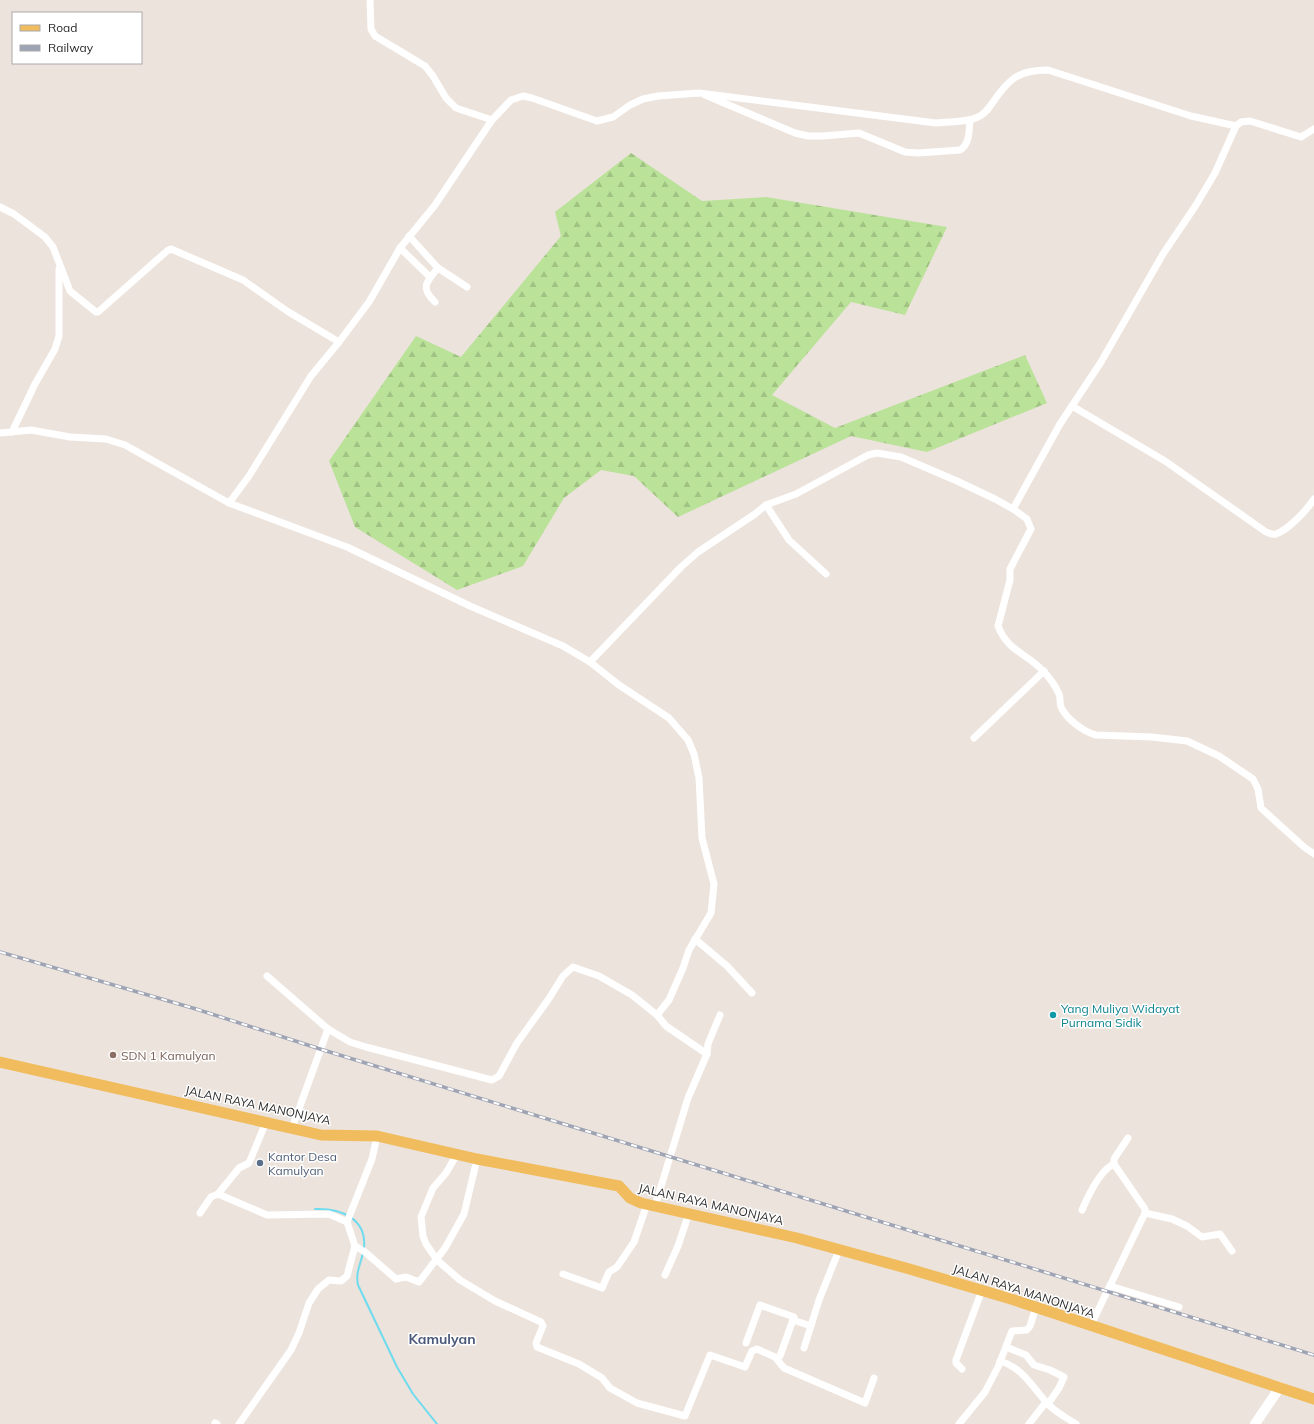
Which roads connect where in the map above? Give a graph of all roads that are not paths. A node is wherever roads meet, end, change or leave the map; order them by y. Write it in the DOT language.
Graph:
graph roads {
  1 [pos="370,0"];
  2 [pos="700,93"];
  3 [pos="492,120"];
  4 [pos="970,120"];
  5 [pos="1236,126"];
  6 [pos="1314,129"];
  7 [pos="0,207"];
  8 [pos="410,236"];
  9 [pos="400,248"];
  10 [pos="60,264"];
  11 [pos="438,268"];
  12 [pos="430,277"];
  13 [pos="467,287"];
  14 [pos="435,302"];
  15 [pos="340,342"];
  16 [pos="1072,406"];
  17 [pos="12,432"];
  18 [pos="0,433"];
  19 [pos="1314,499"];
  20 [pos="229,503"];
  21 [pos="766,505"];
  22 [pos="1014,509"];
  23 [pos="826,574"];
  24 [pos="590,662"];
  25 [pos="1044,671"];
  26 [pos="974,738"];
  27 [pos="1314,854"];
  28 [pos="695,939"];
  29 [pos="267,976"];
  30 [pos="752,992"];
  31 [pos="657,1015"];
  32 [pos="720,1015"];
  33 [pos="328,1029"];
  34 [pos="707,1054"];
  35 [pos="0,1062"];
  36 [pos="266,1122"];
  37 [pos="292,1128"];
  38 [pos="377,1136"];
  39 [pos="1128,1138"];
  40 [pos="457,1154"];
  41 [pos="477,1159"];
  42 [pos="1114,1164"];
  43 [pos="218,1194"];
  44 [pos="651,1205"];
  45 [pos="1082,1210"];
  46 [pos="200,1213"];
  47 [pos="688,1213"];
  48 [pos="1145,1213"];
  49 [pos="347,1222"];
  50 [pos="354,1246"];
  51 [pos="839,1250"];
  52 [pos="1232,1252"];
  53 [pos="437,1260"];
  54 [pos="563,1274"];
  55 [pos="665,1275"];
  56 [pos="1110,1286"];
  57 [pos="982,1290"];
  58 [pos="1036,1307"];
  59 [pos="1179,1307"];
  60 [pos="793,1320"];
  61 [pos="1091,1325"];
  62 [pos="811,1326"];
  63 [pos="746,1343"];
  64 [pos="1006,1347"];
  65 [pos="804,1348"];
  66 [pos="780,1356"];
  67 [pos="1000,1361"];
  68 [pos="962,1369"];
  69 [pos="874,1378"];
  70 [pos="1280,1388"];
  71 [pos="1314,1398"];
  72 [pos="1047,1403"];
  73 [pos="239,1424"];
  74 [pos="959,1424"];
  75 [pos="1029,1424"];
  76 [pos="1076,1424"];
  77 [pos="1255,1424"];
  1 -- 3 [label="street"];
  2 -- 3 [label="street"];
  2 -- 4 [label="street"];
  2 -- 4 [label="street"];
  3 -- 8 [label="street"];
  4 -- 5 [label="street"];
  5 -- 6 [label="street"];
  5 -- 16 [label="street"];
  7 -- 10 [label="street"];
  8 -- 9 [label="street"];
  8 -- 11 [label="street"];
  9 -- 12 [label="street"];
  9 -- 15 [label="street"];
  10 -- 15 [label="street"];
  10 -- 17 [label="street"];
  11 -- 12 [label="street"];
  11 -- 13 [label="street"];
  12 -- 14 [label="street"];
  15 -- 20 [label="street"];
  16 -- 19 [label="street"];
  16 -- 22 [label="street"];
  17 -- 18 [label="street"];
  17 -- 20 [label="street"];
  20 -- 24 [label="street"];
  21 -- 22 [label="street"];
  21 -- 23 [label="street"];
  21 -- 24 [label="street"];
  22 -- 25 [label="street"];
  24 -- 28 [label="street"];
  25 -- 26 [label="street"];
  25 -- 27 [label="street"];
  28 -- 30 [label="street"];
  28 -- 31 [label="street"];
  29 -- 33 [label="street"];
  31 -- 33 [label="street"];
  31 -- 34 [label="street"];
  32 -- 34 [label="street"];
  33 -- 37 [label="street"];
  34 -- 44 [label="street"];
  35 -- 36 [label="main road, JALAN RAYA MANONJAYA"];
  36 -- 37 [label="main road, JALAN RAYA MANONJAYA"];
  36 -- 43 [label="street"];
  37 -- 38 [label="main road, JALAN RAYA MANONJAYA"];
  38 -- 40 [label="main road, JALAN RAYA MANONJAYA"];
  38 -- 49 [label="street"];
  39 -- 42 [label="street"];
  40 -- 41 [label="main road, JALAN RAYA MANONJAYA"];
  40 -- 53 [label="street"];
  41 -- 44 [label="main road, JALAN RAYA MANONJAYA"];
  41 -- 53 [label="street"];
  42 -- 45 [label="street"];
  42 -- 48 [label="street"];
  43 -- 46 [label="street"];
  43 -- 49 [label="street"];
  44 -- 47 [label="main road, JALAN RAYA MANONJAYA"];
  44 -- 54 [label="street"];
  47 -- 51 [label="main road, JALAN RAYA MANONJAYA"];
  47 -- 55 [label="street"];
  48 -- 52 [label="street"];
  48 -- 56 [label="street"];
  49 -- 50 [label="street"];
  50 -- 53 [label="street"];
  50 -- 73 [label="street"];
  51 -- 57 [label="main road, JALAN RAYA MANONJAYA"];
  51 -- 62 [label="street"];
  53 -- 69 [label="street"];
  56 -- 59 [label="street"];
  56 -- 61 [label="street"];
  57 -- 58 [label="main road, JALAN RAYA MANONJAYA"];
  57 -- 68 [label="street"];
  58 -- 61 [label="main road, JALAN RAYA MANONJAYA"];
  58 -- 64 [label="street"];
  60 -- 62 [label="street"];
  60 -- 63 [label="street"];
  60 -- 66 [label="street"];
  61 -- 70 [label="main road, JALAN RAYA MANONJAYA"];
  62 -- 65 [label="street"];
  64 -- 67 [label="street"];
  64 -- 72 [label="street"];
  67 -- 72 [label="street"];
  67 -- 74 [label="street"];
  70 -- 71 [label="main road, JALAN RAYA MANONJAYA"];
  70 -- 77 [label="street"];
  72 -- 75 [label="street"];
  72 -- 76 [label="street"];
}
